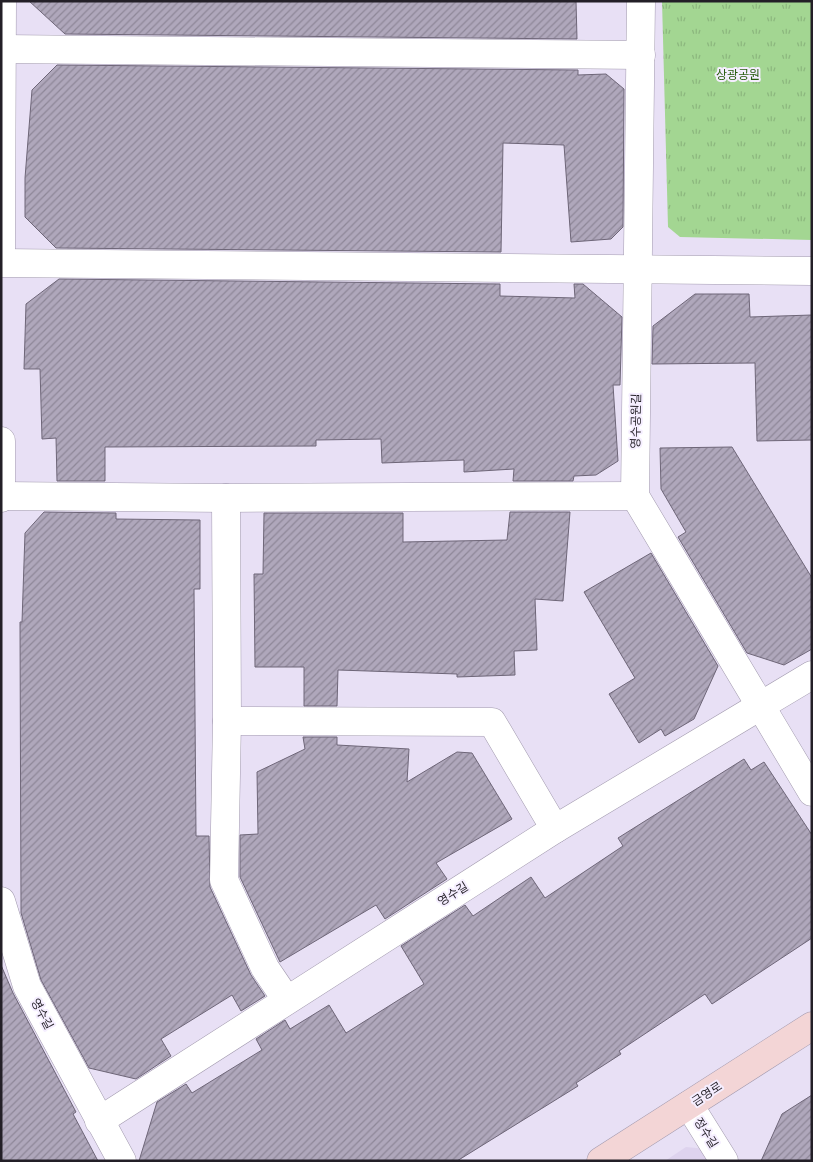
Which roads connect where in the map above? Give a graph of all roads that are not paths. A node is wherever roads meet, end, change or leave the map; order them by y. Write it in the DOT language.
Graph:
graph roads {
  1 [pos="2,1"];
  2 [pos="641,1"];
  3 [pos="2,49"];
  4 [pos="641,55"];
  5 [pos="1,258"];
  6 [pos="1,263"];
  7 [pos="638,268"];
  8 [pos="812,272"];
  9 [pos="1,441"];
  10 [pos="635,496"];
  11 [pos="1,497"];
  12 [pos="226,498"];
  13 [pos="812,675"];
  14 [pos="761,706"];
  15 [pos="227,721"];
  16 [pos="812,792"];
  17 [pos="555,829"];
  18 [pos="1,901"];
  19 [pos="286,1000"];
  20 [pos="812,1026"];
  21 [pos="689,1105"];
  22 [pos="99,1121"];
  23 [pos="122,1161"];
  24 [pos="601,1161"];
  25 [pos="724,1161"];
  1 -- 3 [label="street"];
  2 -- 4 [label="street, 영수공원길"];
  3 -- 4 [label="street"];
  3 -- 5 [label="street"];
  4 -- 7 [label="street, 영수공원길"];
  6 -- 7 [label="street"];
  7 -- 8 [label="street"];
  7 -- 10 [label="street, 영수공원길"];
  9 -- 11 [label="street"];
  10 -- 12 [label="street"];
  10 -- 14 [label="street"];
  11 -- 12 [label="street"];
  12 -- 15 [label="street"];
  13 -- 14 [label="street, 영수길"];
  14 -- 16 [label="street"];
  14 -- 17 [label="street, 영수길"];
  15 -- 17 [label="street"];
  15 -- 19 [label="street"];
  17 -- 19 [label="street, 영수길"];
  18 -- 22 [label="street, 영수길"];
  19 -- 22 [label="street, 영수길"];
  20 -- 21 [label="street, 금영로"];
  21 -- 24 [label="street, 금영로"];
  21 -- 25 [label="street, 정수길"];
  22 -- 23 [label="street, 영수길"];
}
